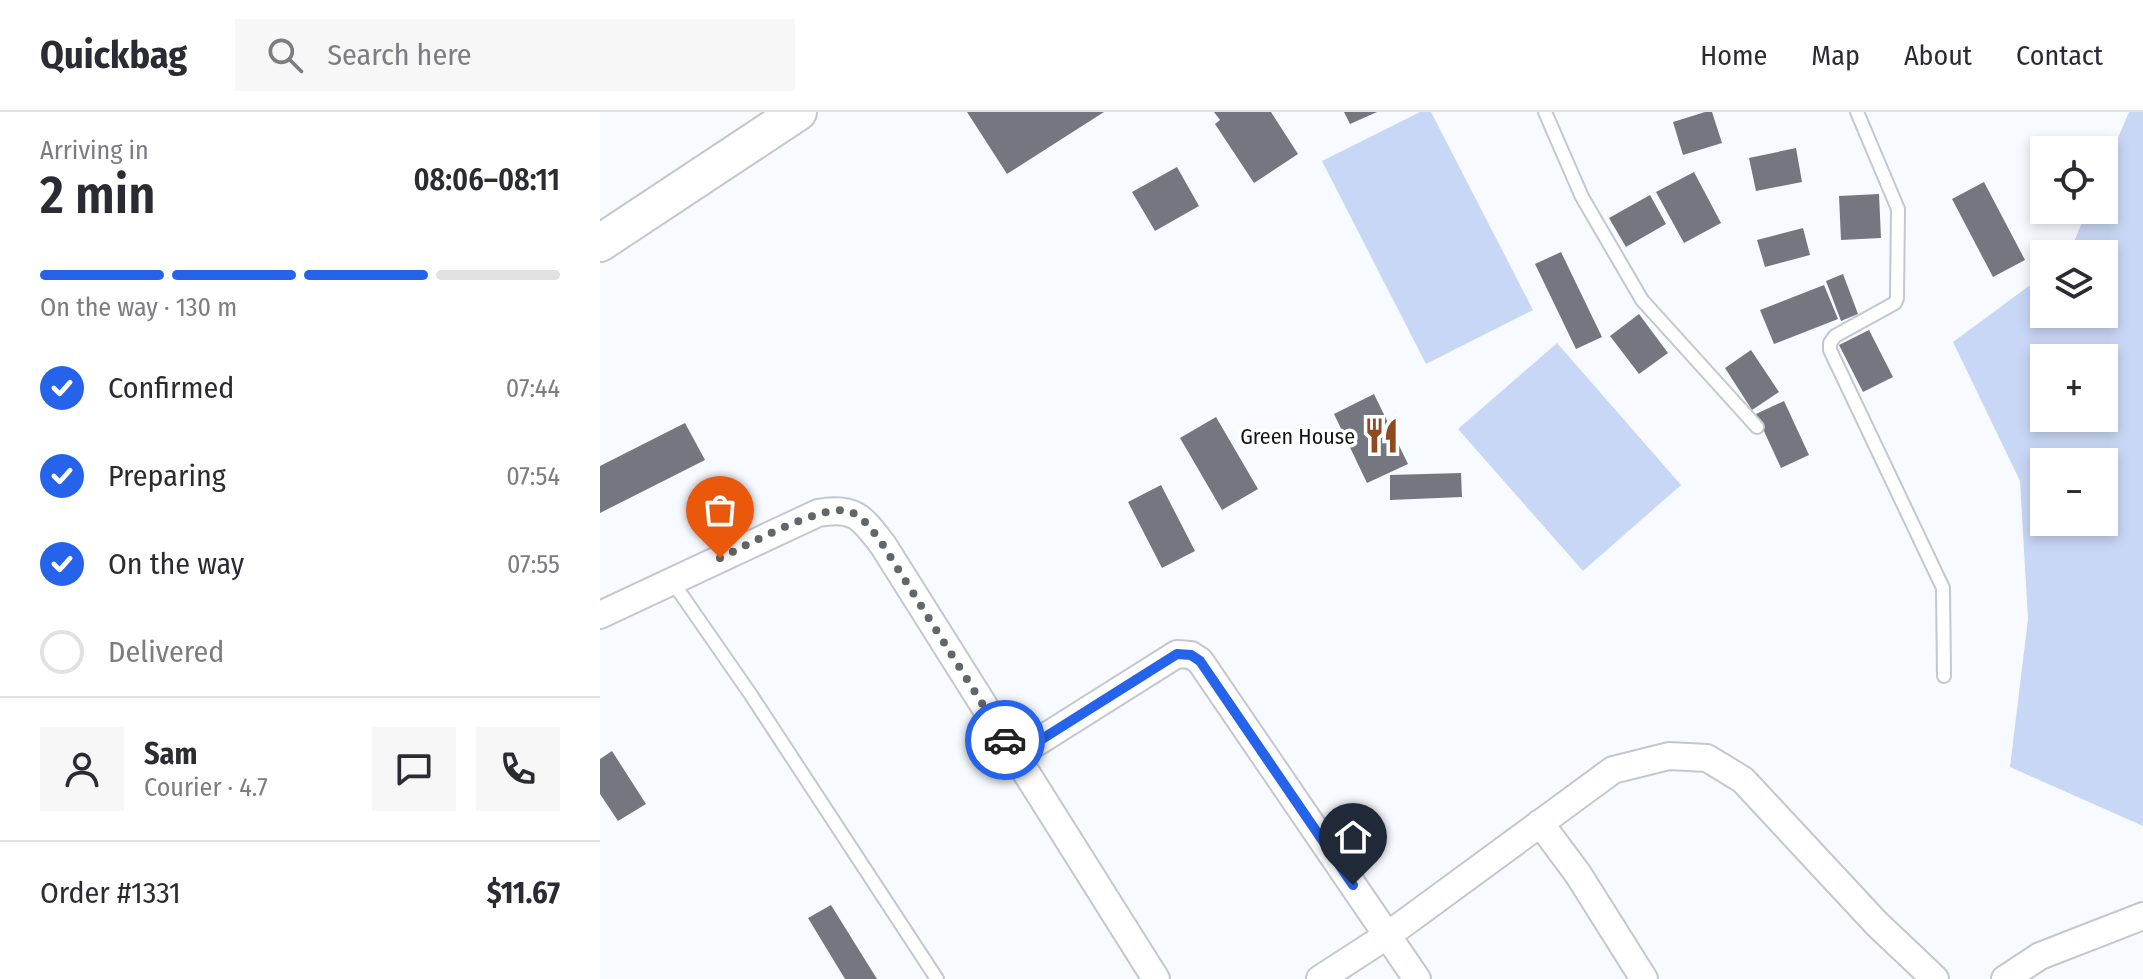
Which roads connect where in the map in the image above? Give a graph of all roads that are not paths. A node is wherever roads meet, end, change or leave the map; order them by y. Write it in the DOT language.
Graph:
graph roads {
  1 [pos="798,112"];
  2 [pos="1545,112"];
  3 [pos="1857,112"];
  4 [pos="600,243"];
  5 [pos="1757,427"];
  6 [pos="672,581"];
  7 [pos="600,615"];
  8 [pos="1944,676"];
  9 [pos="1015,756"];
  10 [pos="1540,823"];
  11 [pos="2143,916"];
  12 [pos="1388,935"];
  13 [pos="937,979"];
  14 [pos="1156,979"];
  15 [pos="1320,979"];
  16 [pos="1417,979"];
  17 [pos="1644,979"];
  18 [pos="1935,979"];
  19 [pos="2005,979"];
  1 -- 4 [label="main road"];
  2 -- 5 [label="lane"];
  3 -- 8 [label="lane"];
  6 -- 7 [label="street"];
  6 -- 9 [label="street"];
  6 -- 13 [label="lane"];
  9 -- 12 [label="street"];
  9 -- 14 [label="street"];
  10 -- 12 [label="street"];
  10 -- 17 [label="street"];
  10 -- 18 [label="street"];
  11 -- 19 [label="street"];
  12 -- 15 [label="street"];
  12 -- 16 [label="street"];
}
